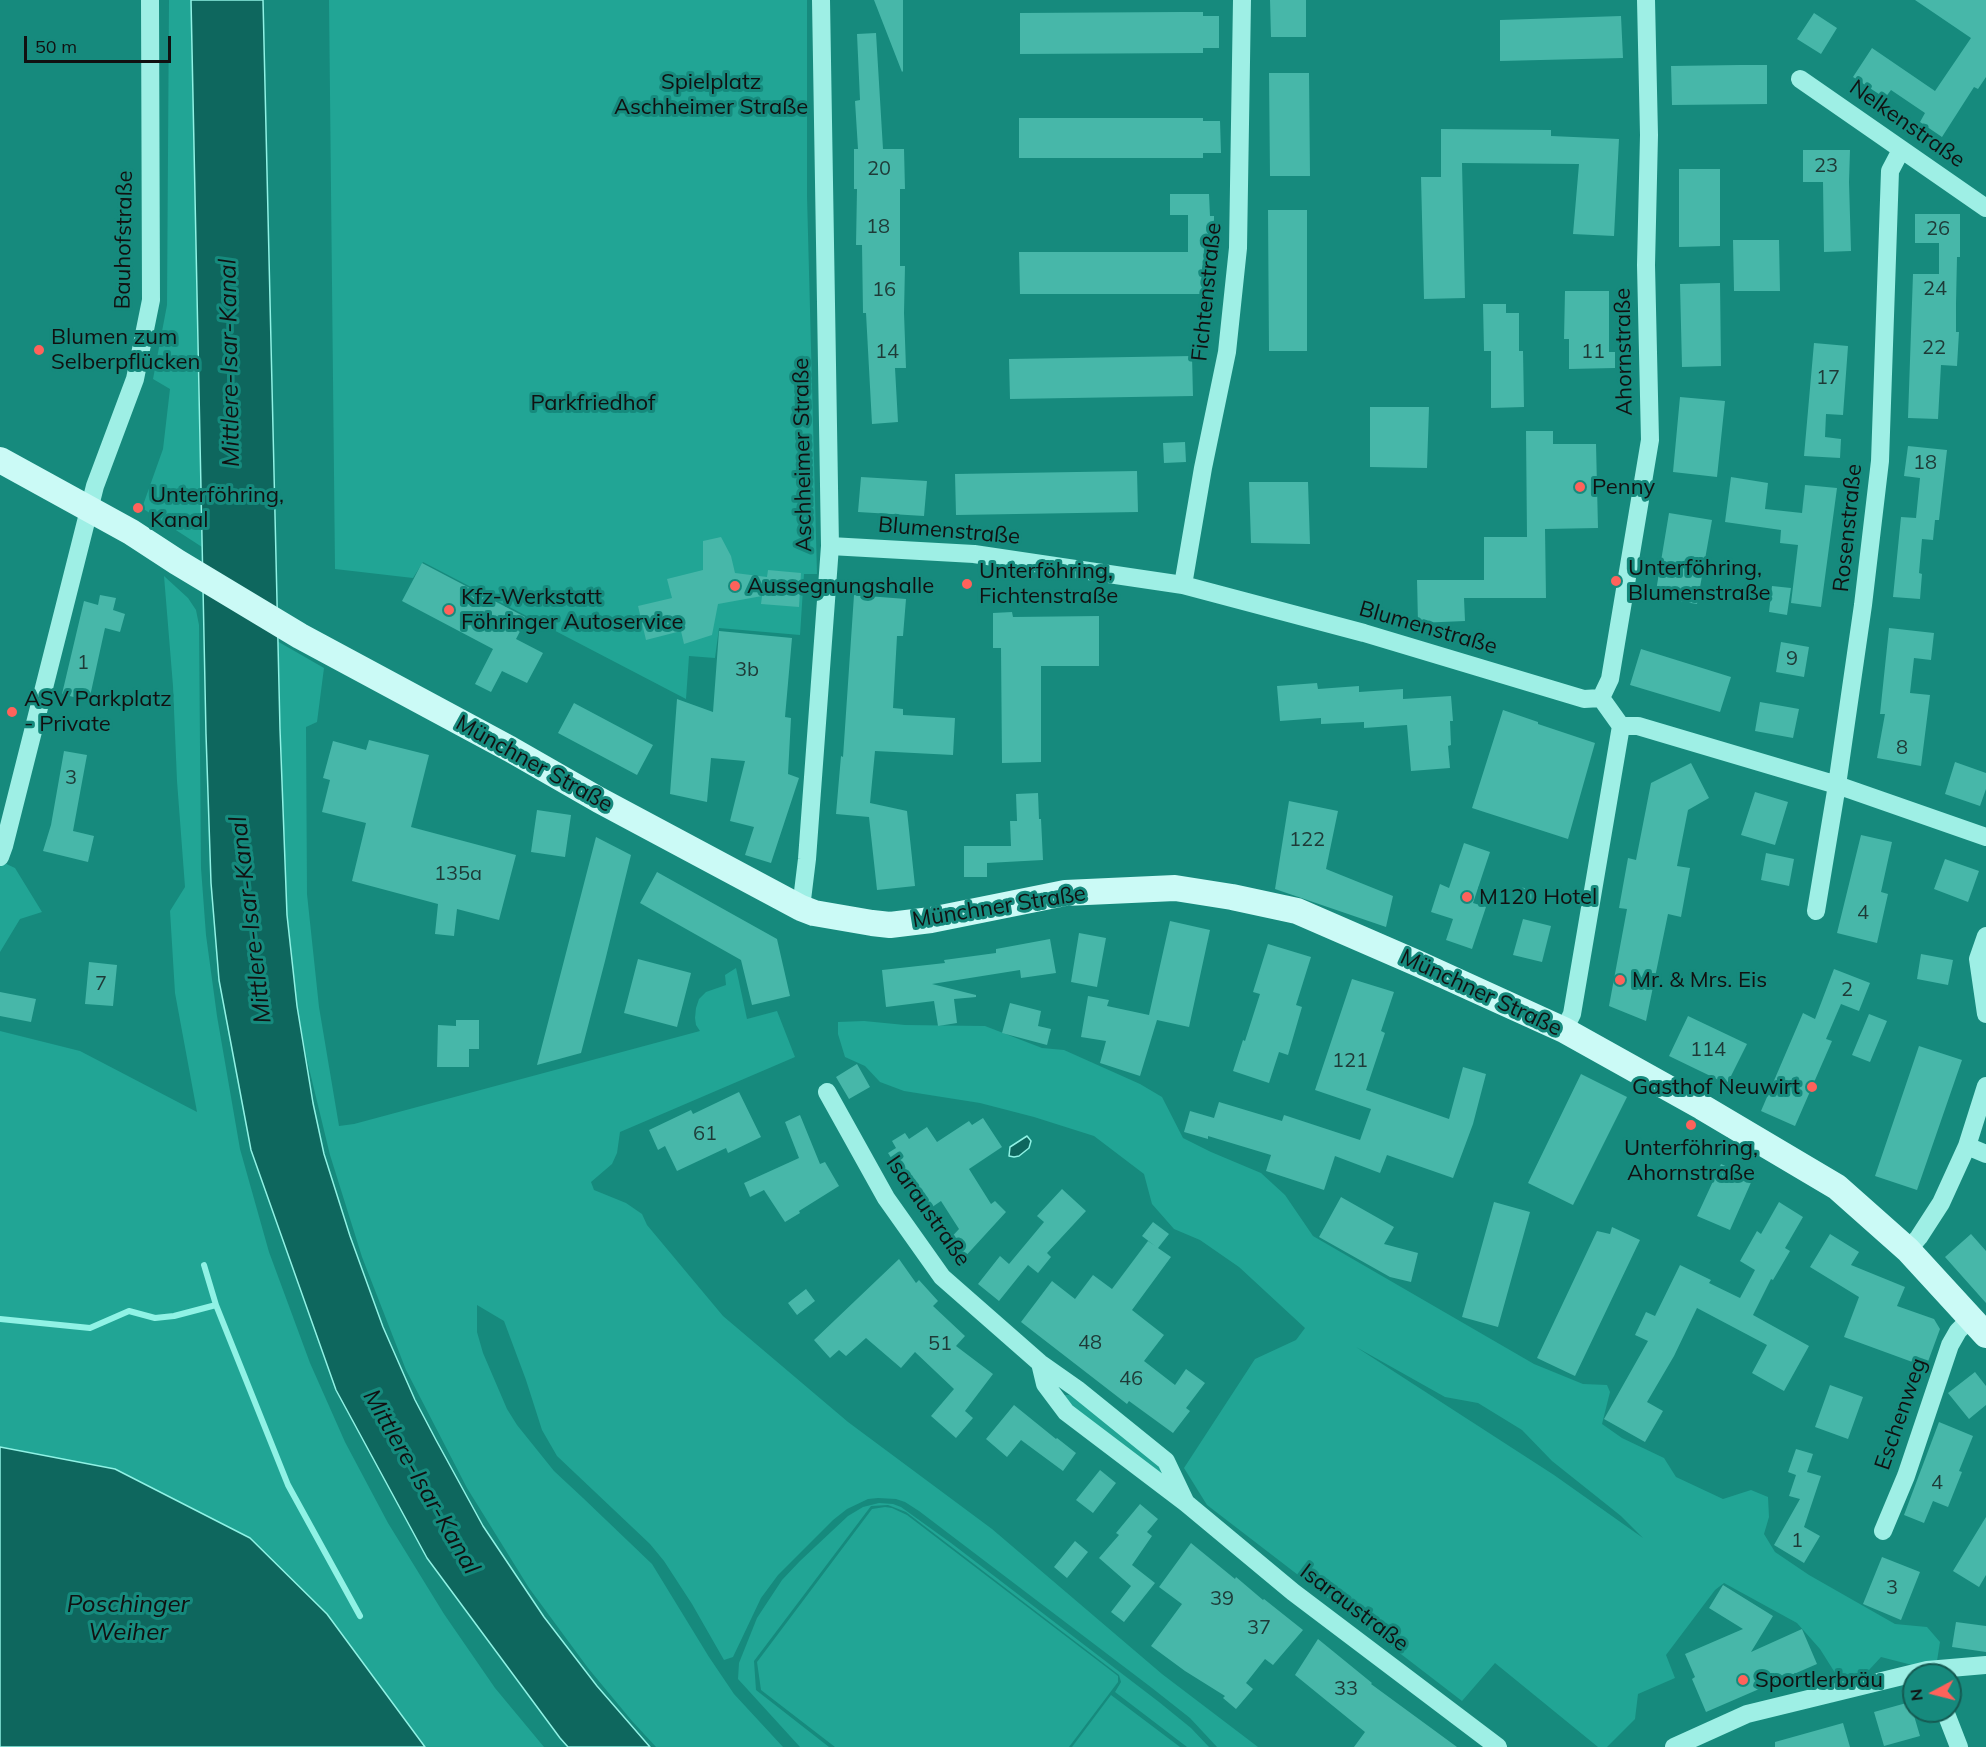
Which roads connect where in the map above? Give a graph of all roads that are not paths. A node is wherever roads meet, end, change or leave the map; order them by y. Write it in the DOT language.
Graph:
graph roads {
  1 [pos="150,0"];
  2 [pos="821,0"];
  3 [pos="1242,0"];
  4 [pos="1646,0"];
  5 [pos="1800,79"];
  6 [pos="1901,150"];
  7 [pos="1986,208"];
  8 [pos="0,460"];
  9 [pos="89,508"];
  10 [pos="830,546"];
  11 [pos="1183,585"];
  12 [pos="1601,698"];
  13 [pos="1621,726"];
  14 [pos="1837,785"];
  15 [pos="1986,837"];
  16 [pos="0,857"];
  17 [pos="801,908"];
  18 [pos="1816,911"];
  19 [pos="1986,936"];
  20 [pos="1986,1014"];
  21 [pos="1563,1030"];
  22 [pos="1986,1086"];
  23 [pos="826,1092"];
  24 [pos="1967,1146"];
  25 [pos="1986,1154"];
  26 [pos="1908,1250"];
  27 [pos="1979,1326"];
  28 [pos="1883,1531"];
  29 [pos="1986,1665"];
  30 [pos="1962,1668"];
  31 [pos="1902,1678"];
  32 [pos="1950,1723"];
  33 [pos="1498,1747"];
  34 [pos="1674,1747"];
  35 [pos="1959,1747"];
  1 -- 9 [label="street, Bauhofstraße"];
  2 -- 10 [label="street, Aschheimer Straße"];
  3 -- 11 [label="street, Fichtenstraße"];
  4 -- 12 [label="street, Ahornstraße"];
  5 -- 6 [label="street, Nelkenstraße"];
  6 -- 7 [label="street, Nelkenstraße"];
  6 -- 14 [label="street, Rosenstraße"];
  8 -- 9 [label="main road, Münchner Straße"];
  9 -- 16 [label="street, Bauhofstraße"];
  9 -- 17 [label="main road, Münchner Straße"];
  10 -- 11 [label="street, Blumenstraße"];
  10 -- 17 [label="street, Aschheimer Straße"];
  11 -- 12 [label="street, Blumenstraße"];
  12 -- 13 [label="street"];
  13 -- 14 [label="street"];
  13 -- 21 [label="street"];
  14 -- 15 [label="street"];
  14 -- 18 [label="street, Rosenstraße"];
  17 -- 21 [label="main road, Münchner Straße"];
  19 -- 20 [label="street"];
  21 -- 26 [label="main road, Münchner Straße"];
  22 -- 24 [label="street"];
  23 -- 33 [label="street, Isaraustraße"];
  24 -- 25 [label="street"];
  24 -- 26 [label="street"];
  26 -- 27 [label="main road, Münchner Straße"];
  27 -- 28 [label="street, Eschenweg"];
  29 -- 30 [label="street"];
  31 -- 34 [label="street"];
  32 -- 35 [label="street"];
}
